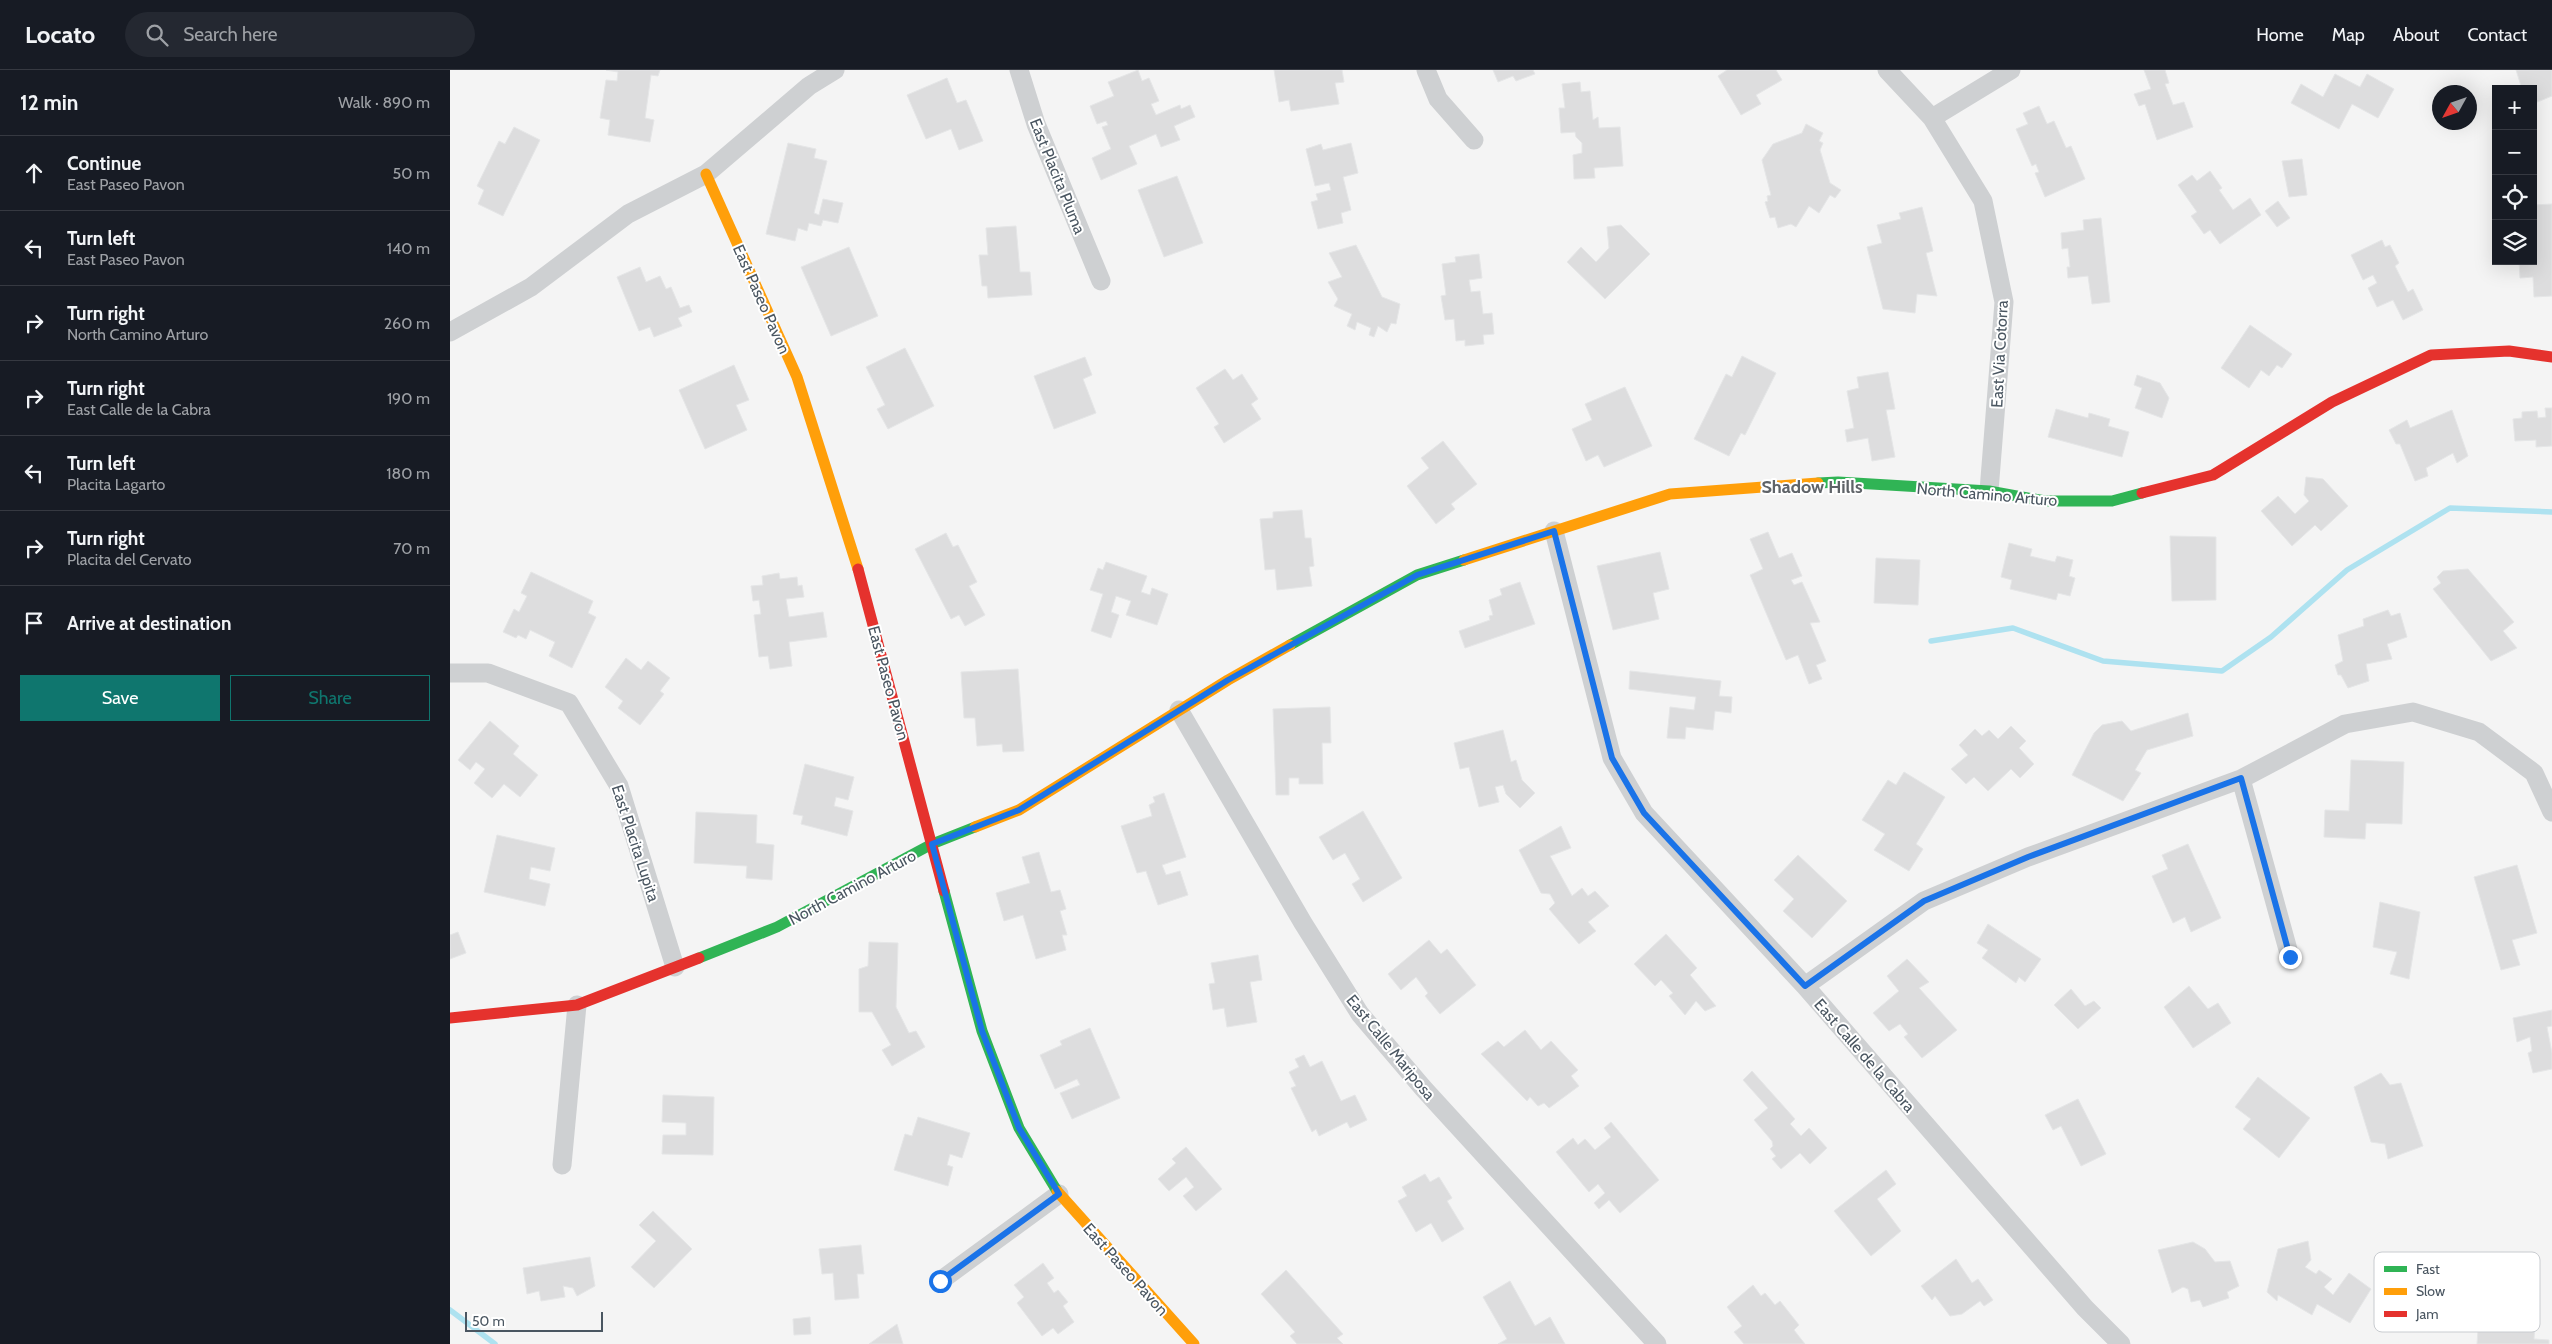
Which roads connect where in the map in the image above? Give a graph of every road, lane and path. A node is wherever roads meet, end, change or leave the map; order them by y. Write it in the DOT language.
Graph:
graph roads {
  1 [pos="835,70"];
  2 [pos="1019,70"];
  3 [pos="1426,70"];
  4 [pos="1887,70"];
  5 [pos="2011,70"];
  6 [pos="1932,118"];
  7 [pos="1474,140"];
  8 [pos="706,174"];
  9 [pos="1101,281"];
  10 [pos="450,332"];
  11 [pos="2552,357"];
  12 [pos="1989,491"];
  13 [pos="1554,531"];
  14 [pos="450,674"];
  15 [pos="1179,710"];
  16 [pos="2241,778"];
  17 [pos="2552,812"];
  18 [pos="932,844"];
  19 [pos="2290,957"];
  20 [pos="675,967"];
  21 [pos="1805,986"];
  22 [pos="577,1005"];
  23 [pos="450,1018"];
  24 [pos="562,1165"];
  25 [pos="1059,1194"];
  26 [pos="940,1281"];
  27 [pos="1194,1344"];
  28 [pos="1657,1344"];
  29 [pos="2121,1344"];
  1 -- 8 [label="street"];
  2 -- 9 [label="street, East Placita Pluma"];
  3 -- 7 [label="street"];
  4 -- 6 [label="street, East Via Cotorra"];
  5 -- 6 [label="street"];
  6 -- 12 [label="street, East Via Cotorra"];
  8 -- 10 [label="street"];
  8 -- 18 [label="street, East Paseo Pavon"];
  11 -- 12 [label="street, North Camino Arturo"];
  12 -- 13 [label="street, North Camino Arturo"];
  13 -- 15 [label="street, North Camino Arturo"];
  13 -- 21 [label="street, East Calle de la Cabra"];
  14 -- 20 [label="street, East Placita Lupita"];
  15 -- 18 [label="street, North Camino Arturo"];
  15 -- 28 [label="street, East Calle Mariposa"];
  16 -- 17 [label="street"];
  16 -- 19 [label="street"];
  16 -- 21 [label="street"];
  18 -- 20 [label="street, North Camino Arturo"];
  18 -- 25 [label="street, East Paseo Pavon"];
  20 -- 22 [label="street, North Camino Arturo"];
  21 -- 29 [label="street, East Calle de la Cabra"];
  22 -- 23 [label="street, North Camino Arturo"];
  22 -- 24 [label="street"];
  25 -- 26 [label="street"];
  25 -- 27 [label="street, East Paseo Pavon"];
}
